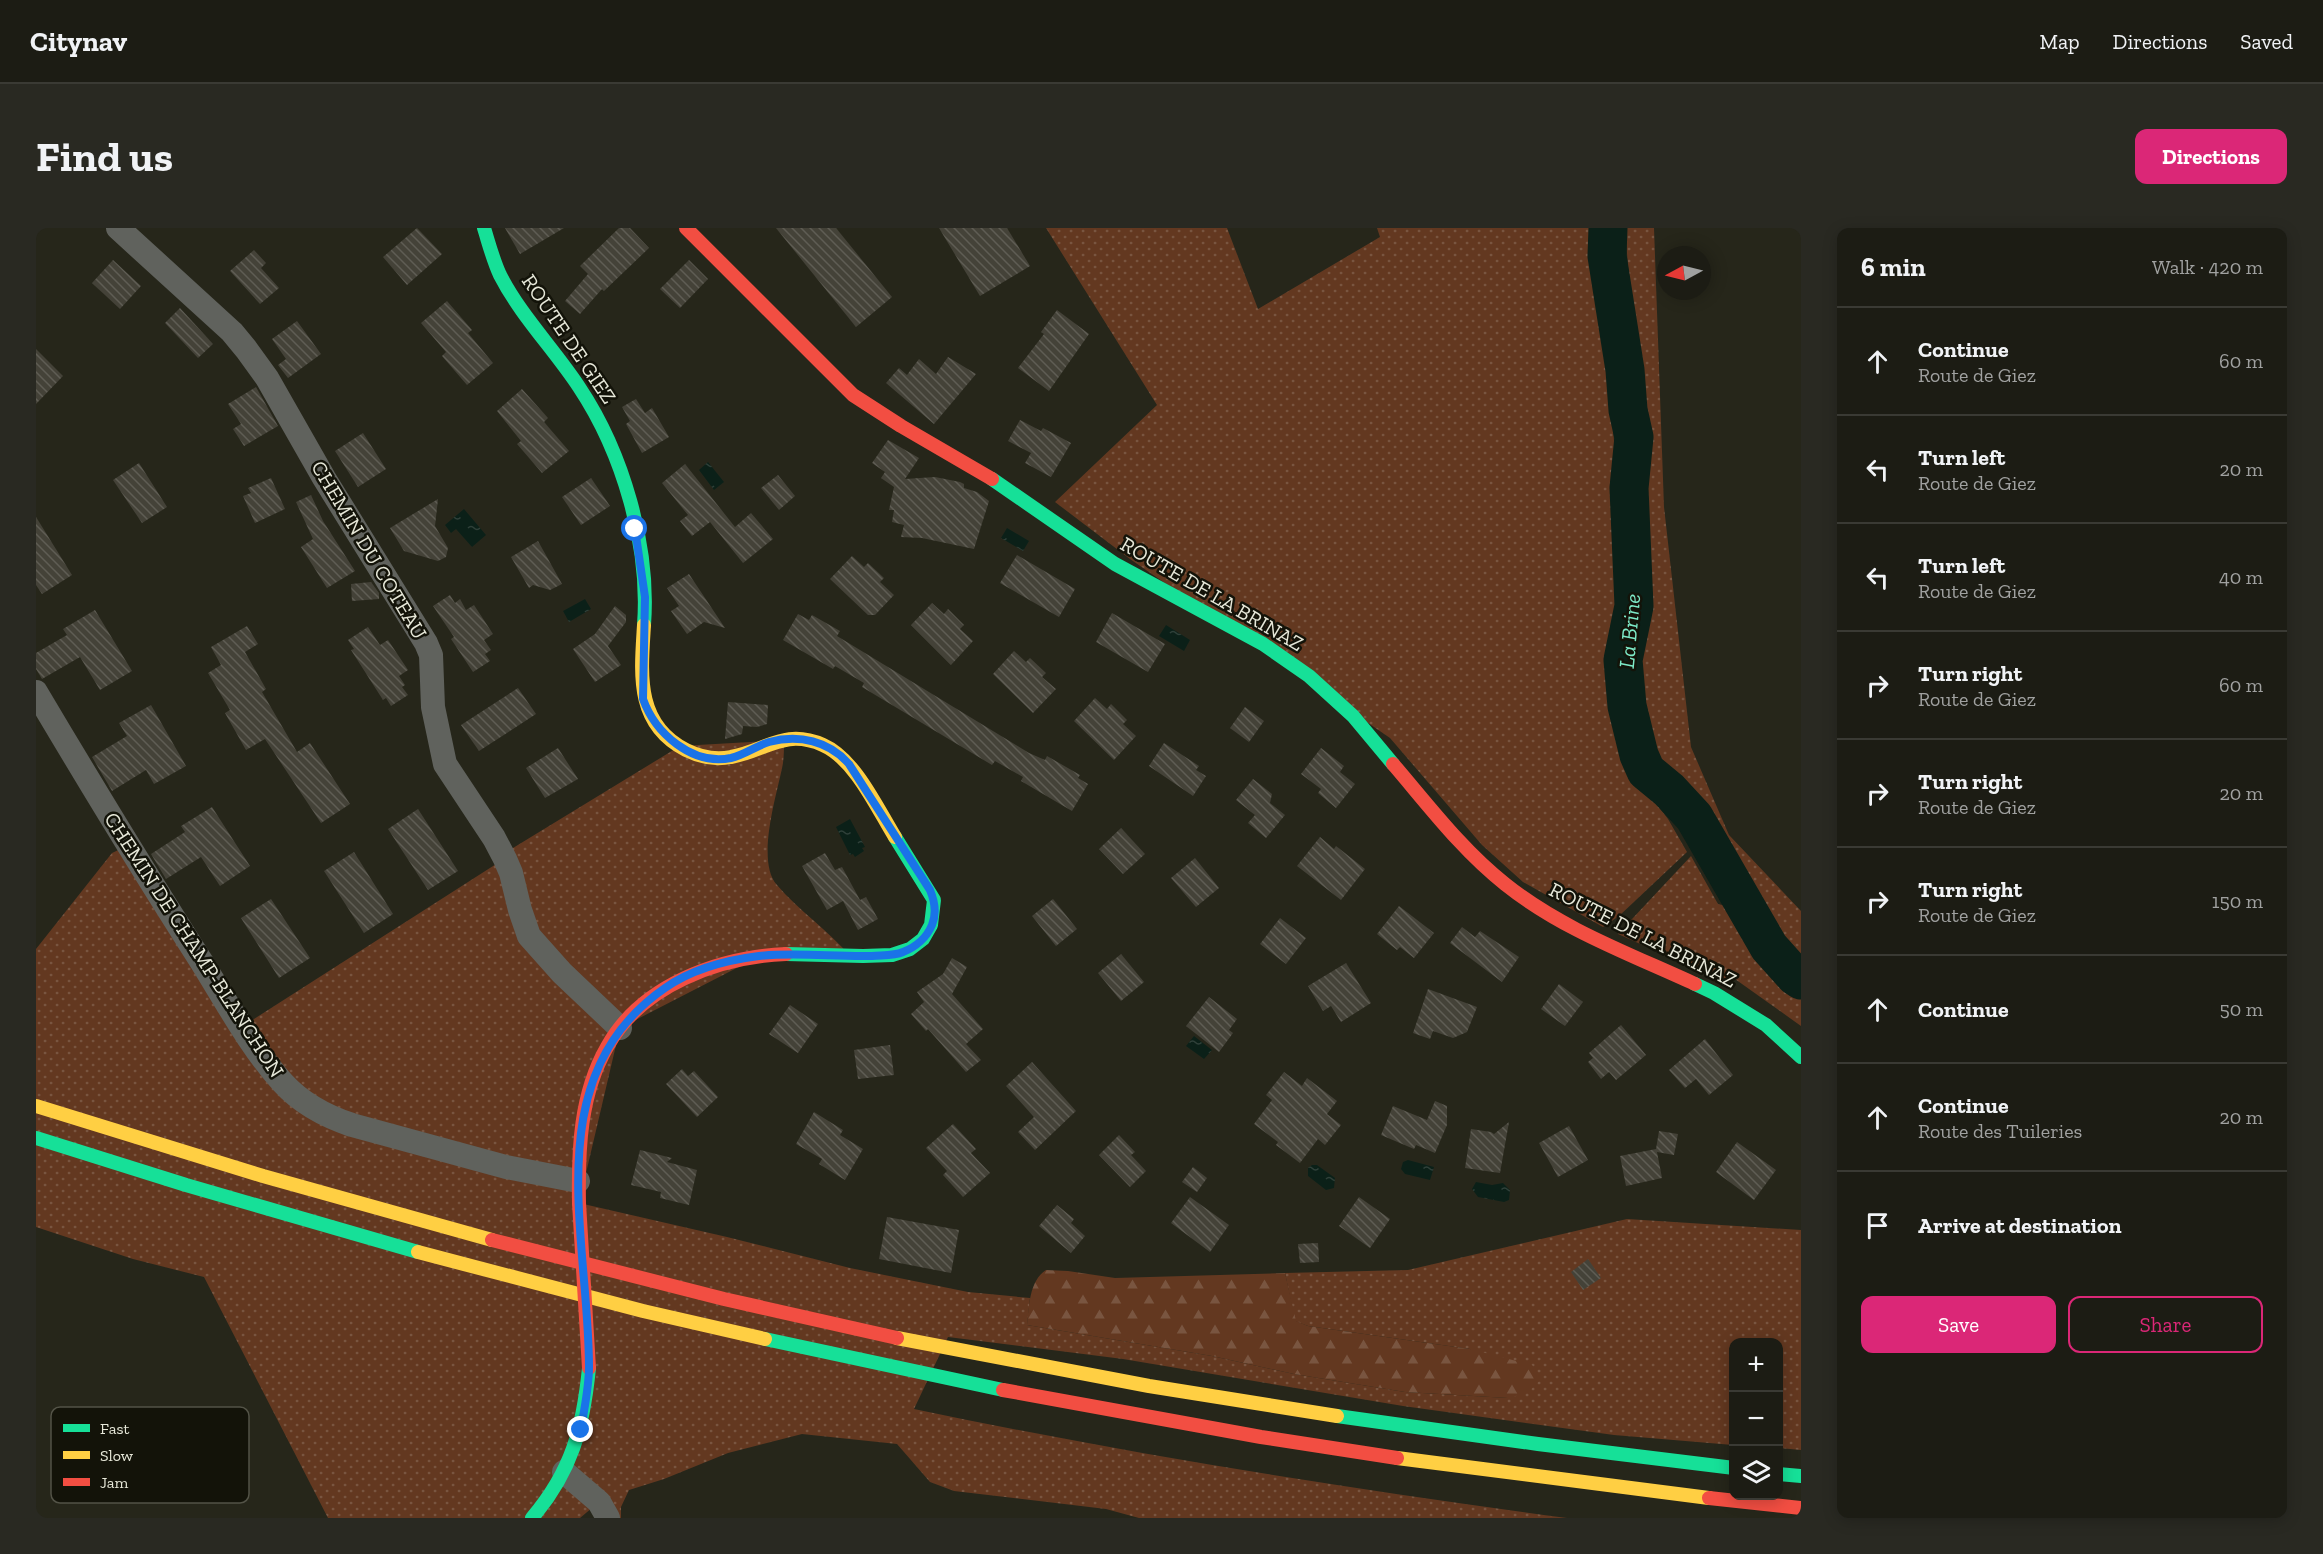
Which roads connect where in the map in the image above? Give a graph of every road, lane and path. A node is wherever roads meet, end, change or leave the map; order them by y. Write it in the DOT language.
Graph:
graph roads {
  1 [pos="118,228"];
  2 [pos="484,228"];
  3 [pos="686,228"];
  4 [pos="36,692"];
  5 [pos="620,1028"];
  6 [pos="1801,1057"];
  7 [pos="36,1106"];
  8 [pos="36,1138"];
  9 [pos="578,1192"];
  10 [pos="1729,1467"];
  11 [pos="564,1472"];
  12 [pos="1783,1474"];
  13 [pos="1801,1476"];
  14 [pos="1801,1508"];
  15 [pos="532,1518"];
  16 [pos="608,1518"];
  1 -- 5 [label="street, CHEMIN DU COTEAU"];
  2 -- 5 [label="main road, ROUTE DE GIEZ"];
  3 -- 6 [label="main road, ROUTE DE LA BRINAZ"];
  4 -- 9 [label="street, CHEMIN DE CHAMP-BLANCHON"];
  5 -- 9 [label="main road, ROUTE DE GIEZ"];
  7 -- 10 [label="main road"];
  8 -- 14 [label="main road"];
  9 -- 11 [label="main road, ROUTE DE GIEZ, bridge"];
  11 -- 15 [label="main road, ROUTE DE GIEZ"];
  11 -- 16 [label="street"];
  12 -- 13 [label="main road"];
}
